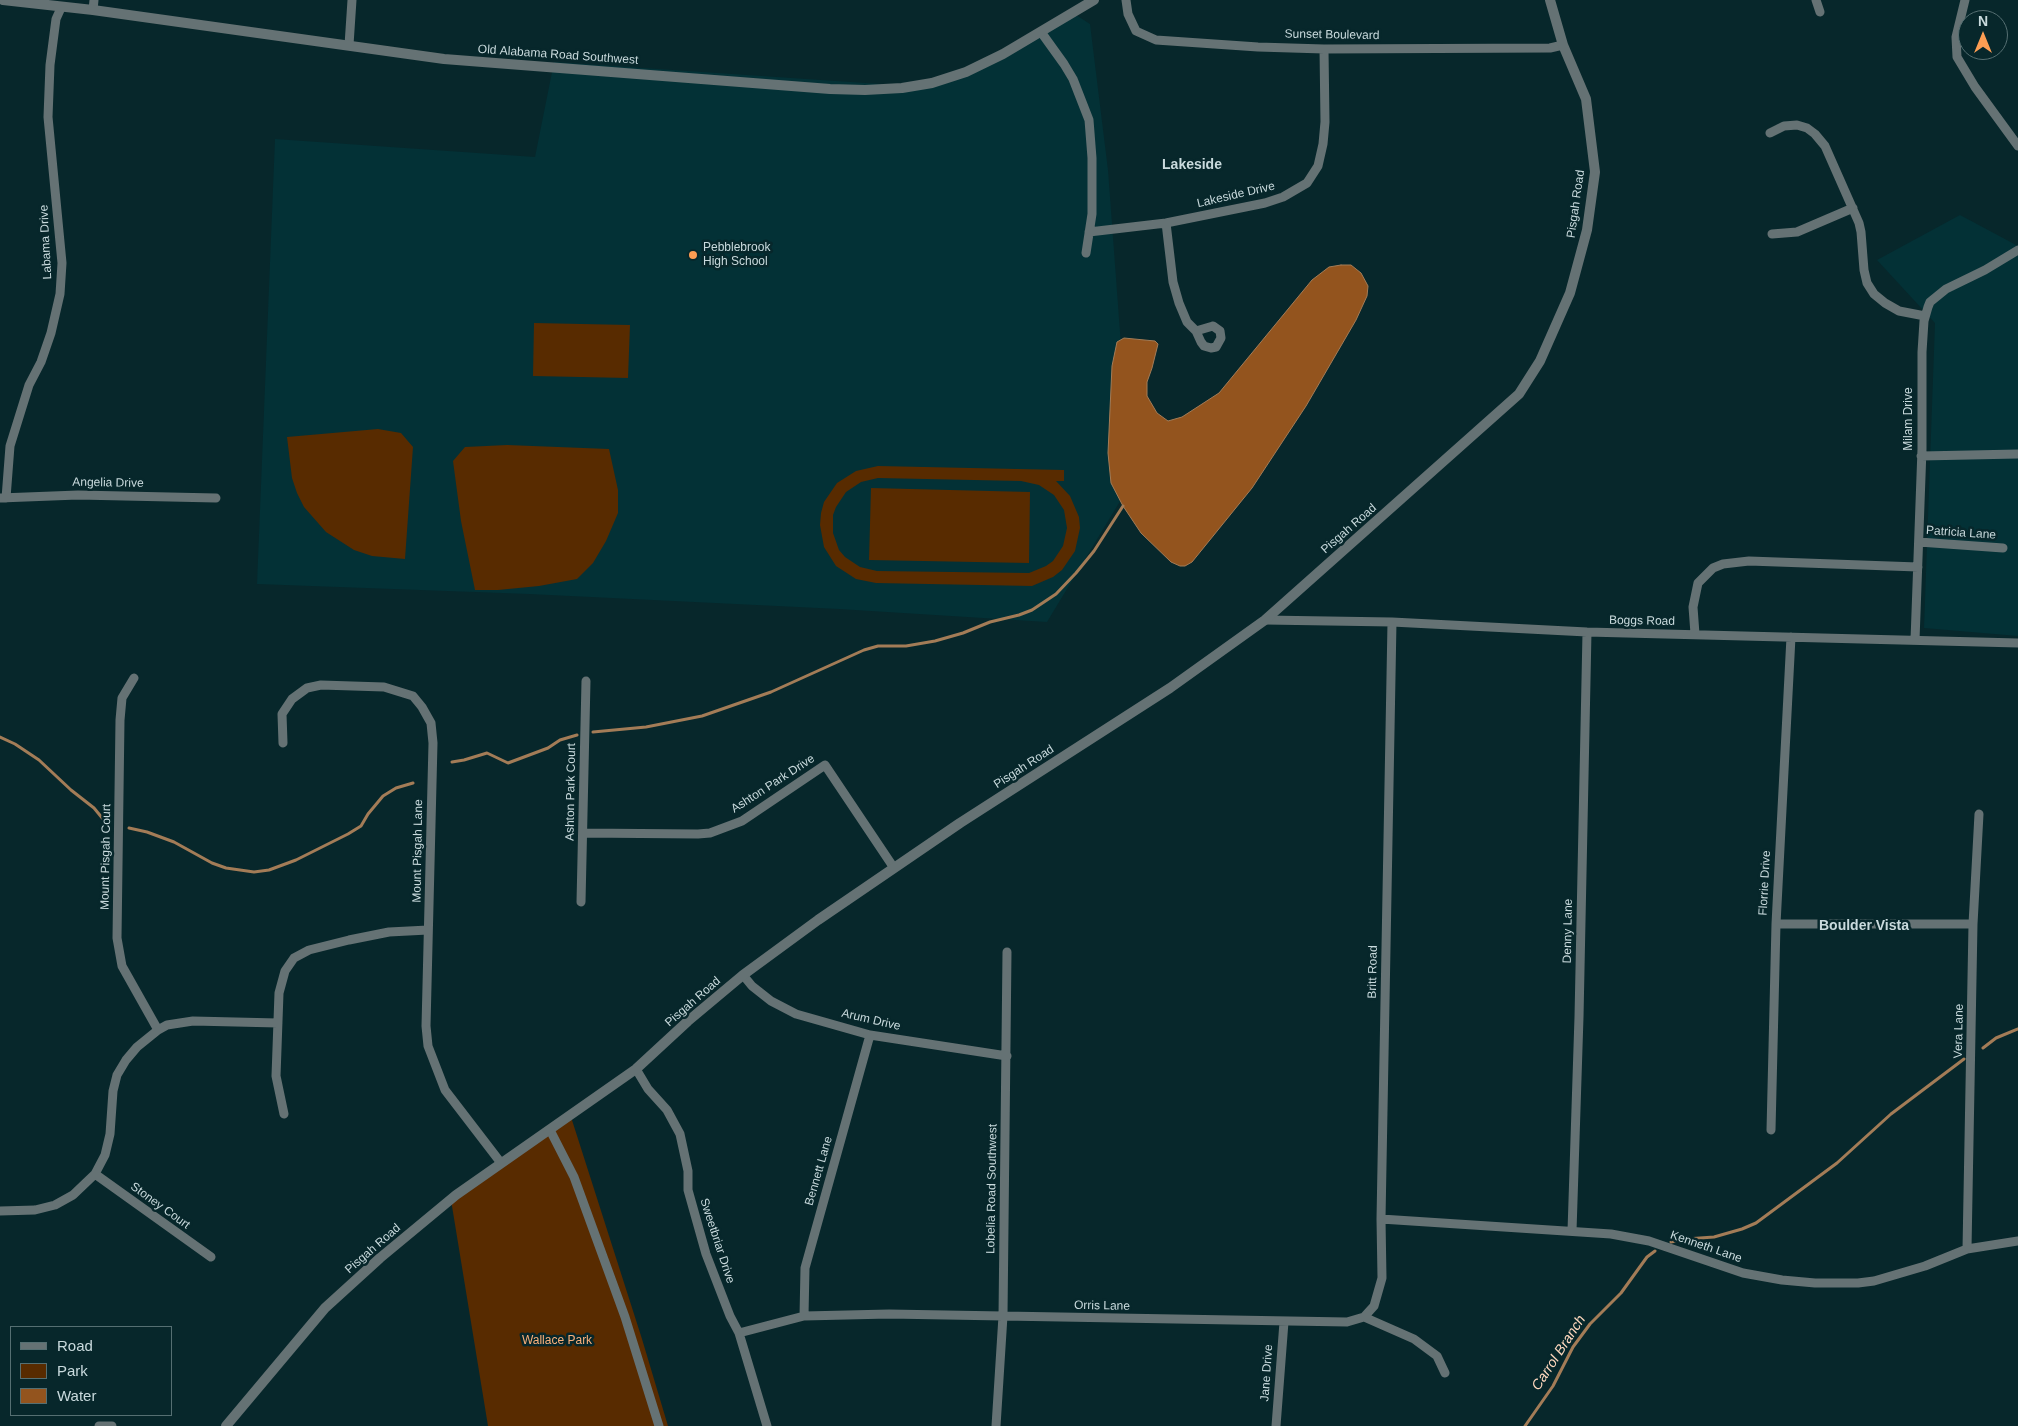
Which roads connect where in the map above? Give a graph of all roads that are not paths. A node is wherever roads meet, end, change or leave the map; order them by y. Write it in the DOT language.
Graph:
graph roads {
  1 [pos="3,0"];
  2 [pos="352,0"];
  3 [pos="1094,0"];
  4 [pos="1126,0"];
  5 [pos="1550,0"];
  6 [pos="1816,0"];
  7 [pos="1965,0"];
  8 [pos="93,5"];
  9 [pos="61,8"];
  10 [pos="1820,12"];
  11 [pos="1041,32"];
  12 [pos="349,45"];
  13 [pos="1563,45"];
  14 [pos="1324,48"];
  15 [pos="1770,133"];
  16 [pos="2018,146"];
  17 [pos="1853,208"];
  18 [pos="1166,223"];
  19 [pos="1089,232"];
  20 [pos="1772,234"];
  21 [pos="2018,250"];
  22 [pos="1086,253"];
  23 [pos="1925,316"];
  24 [pos="1196,331"];
  25 [pos="2018,454"];
  26 [pos="1921,456"];
  27 [pos="3,498"];
  28 [pos="216,498"];
  29 [pos="1918,542"];
  30 [pos="2002,548"];
  31 [pos="1918,567"];
  32 [pos="1265,620"];
  33 [pos="1392,622"];
  34 [pos="1587,632"];
  35 [pos="1695,634"];
  36 [pos="1791,637"];
  37 [pos="1915,640"];
  38 [pos="2018,643"];
  39 [pos="134,678"];
  40 [pos="586,682"];
  41 [pos="284,743"];
  42 [pos="1979,814"];
  43 [pos="583,832"];
  44 [pos="894,868"];
  45 [pos="581,902"];
  46 [pos="1776,924"];
  47 [pos="1973,924"];
  48 [pos="428,930"];
  49 [pos="1008,952"];
  50 [pos="743,975"];
  51 [pos="278,1023"];
  52 [pos="158,1030"];
  53 [pos="870,1035"];
  54 [pos="1007,1056"];
  55 [pos="636,1070"];
  56 [pos="284,1114"];
  57 [pos="550,1130"];
  58 [pos="1770,1130"];
  59 [pos="501,1163"];
  60 [pos="95,1174"];
  61 [pos="0,1211"];
  62 [pos="1381,1219"];
  63 [pos="1572,1231"];
  64 [pos="2018,1240"];
  65 [pos="1967,1249"];
  66 [pos="210,1257"];
  67 [pos="804,1316"];
  68 [pos="1002,1316"];
  69 [pos="1364,1317"];
  70 [pos="1284,1322"];
  71 [pos="739,1334"];
  72 [pos="1445,1373"];
  73 [pos="99,1426"];
  74 [pos="112,1426"];
  75 [pos="226,1426"];
  76 [pos="659,1426"];
  77 [pos="767,1426"];
  78 [pos="996,1426"];
  79 [pos="1276,1426"];
  1 -- 9 [label="street, Old Alabama Road Southwest"];
  2 -- 12 [label="street"];
  3 -- 11 [label="street, Old Alabama Road Southwest"];
  4 -- 14 [label="street, Sunset Boulevard"];
  5 -- 13 [label="street, Pisgah Road"];
  6 -- 10 [label="street"];
  7 -- 16 [label="street"];
  8 -- 9 [label="street, Old Alabama Road Southwest"];
  8 -- 12 [label="street, Old Alabama Road Southwest"];
  9 -- 27 [label="street, Labama Drive"];
  11 -- 12 [label="street, Old Alabama Road Southwest"];
  11 -- 19 [label="street"];
  13 -- 14 [label="street, Sunset Boulevard"];
  13 -- 32 [label="street, Pisgah Road"];
  14 -- 18 [label="street, Lakeside Drive"];
  15 -- 17 [label="street"];
  17 -- 20 [label="street"];
  17 -- 23 [label="street"];
  18 -- 19 [label="street, Lakeside Drive"];
  18 -- 24 [label="street"];
  19 -- 22 [label="street"];
  21 -- 23 [label="street, Milam Drive"];
  23 -- 26 [label="street, Milam Drive"];
  25 -- 26 [label="street"];
  26 -- 29 [label="street, Milam Drive"];
  27 -- 28 [label="street, Angelia Drive"];
  29 -- 30 [label="street, Patricia Lane"];
  29 -- 31 [label="street, Milam Drive"];
  31 -- 35 [label="street"];
  31 -- 37 [label="street, Milam Drive"];
  32 -- 33 [label="street, Boggs Road"];
  32 -- 44 [label="street, Pisgah Road"];
  33 -- 34 [label="street, Boggs Road"];
  33 -- 62 [label="street, Britt Road"];
  34 -- 35 [label="street, Boggs Road"];
  34 -- 63 [label="street, Denny Lane"];
  35 -- 36 [label="street, Boggs Road"];
  36 -- 37 [label="street, Boggs Road"];
  36 -- 46 [label="street, Florrie Drive"];
  37 -- 38 [label="street, Boggs Road"];
  39 -- 52 [label="street, Mount Pisgah Court"];
  40 -- 43 [label="street, Ashton Park Court"];
  41 -- 48 [label="street, Mount Pisgah Lane"];
  42 -- 47 [label="street, Vera Lane"];
  43 -- 44 [label="street, Ashton Park Drive"];
  43 -- 45 [label="street, Ashton Park Court"];
  44 -- 50 [label="street, Pisgah Road"];
  46 -- 47 [label="street"];
  46 -- 58 [label="street, Florrie Drive"];
  47 -- 65 [label="street, Vera Lane"];
  48 -- 51 [label="street"];
  48 -- 59 [label="street, Mount Pisgah Lane"];
  49 -- 54 [label="street, Lobelia Road Southwest"];
  50 -- 53 [label="street, Arum Drive"];
  50 -- 55 [label="street, Pisgah Road"];
  51 -- 52 [label="street"];
  51 -- 56 [label="street"];
  52 -- 60 [label="street"];
  53 -- 54 [label="street, Arum Drive"];
  53 -- 67 [label="street, Bennett Lane"];
  54 -- 68 [label="street, Lobelia Road Southwest"];
  55 -- 57 [label="street, Pisgah Road"];
  55 -- 71 [label="street, Sweetbriar Drive"];
  57 -- 59 [label="street, Pisgah Road"];
  57 -- 76 [label="street"];
  59 -- 75 [label="street, Pisgah Road"];
  60 -- 61 [label="street"];
  60 -- 66 [label="street, Stoney Court"];
  62 -- 63 [label="street, Kenneth Lane"];
  62 -- 69 [label="street, Britt Road"];
  63 -- 65 [label="street, Kenneth Lane"];
  64 -- 65 [label="street, Kenneth Lane"];
  67 -- 68 [label="street, Orris Lane"];
  67 -- 71 [label="street, Orris Lane"];
  68 -- 70 [label="street, Orris Lane"];
  68 -- 78 [label="street, Lobelia Road Southwest"];
  69 -- 70 [label="street, Orris Lane"];
  69 -- 72 [label="street"];
  70 -- 79 [label="street, Jane Drive"];
  71 -- 77 [label="street, Sweetbriar Drive"];
  73 -- 74 [label="street"];
}
